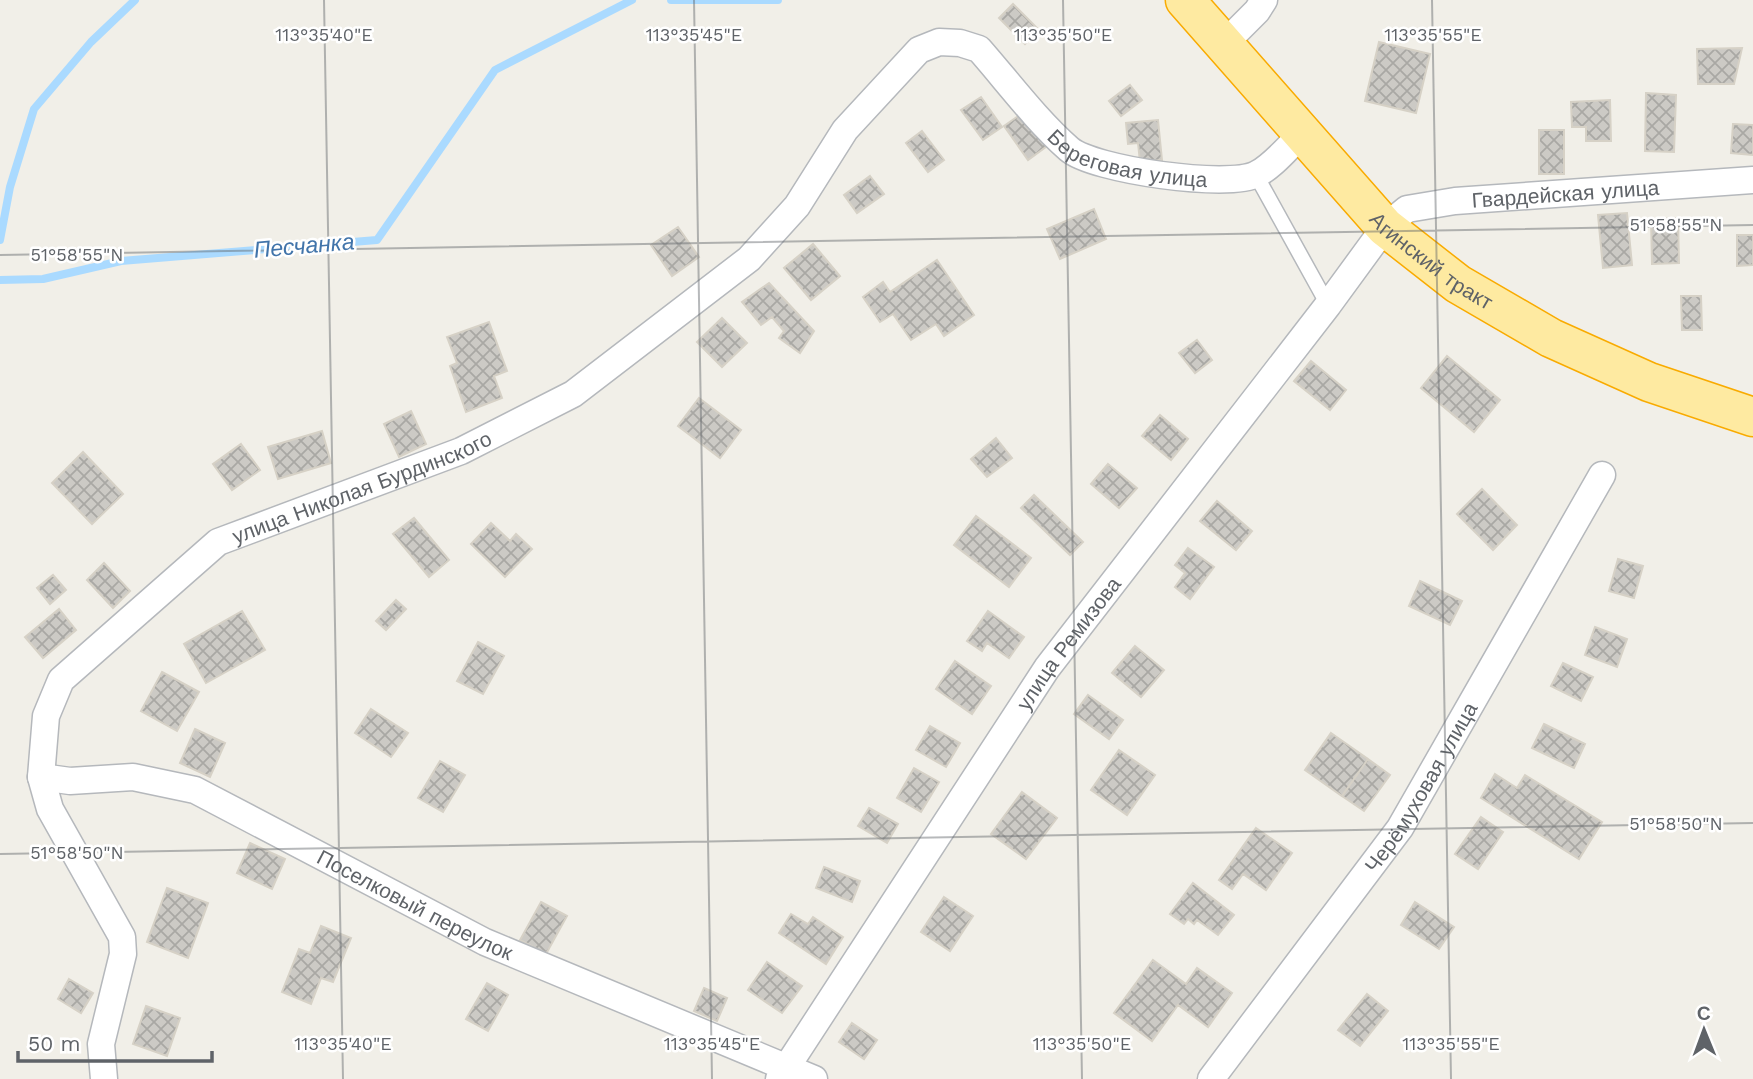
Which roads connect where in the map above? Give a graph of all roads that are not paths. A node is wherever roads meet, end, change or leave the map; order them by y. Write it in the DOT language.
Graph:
graph roads {
  1 [pos="1185,0"];
  2 [pos="1264,0"];
  3 [pos="1224,44"];
  4 [pos="979,49"];
  5 [pos="1301,135"];
  6 [pos="1256,175"];
  7 [pos="1753,180"];
  8 [pos="1385,227"];
  9 [pos="1328,305"];
  10 [pos="1753,417"];
  11 [pos="1602,475"];
  12 [pos="41,777"];
  13 [pos="782,1074"];
  14 [pos="104,1079"];
  15 [pos="814,1079"];
  16 [pos="1211,1079"];
  1 -- 3 [label="highway, Агинский тракт"];
  2 -- 3 [label="street"];
  3 -- 5 [label="highway, Агинский тракт"];
  4 -- 6 [label="street, Береговая улица"];
  4 -- 12 [label="street, улица Николая Бурдинского"];
  5 -- 6 [label="street"];
  5 -- 8 [label="highway, Агинский тракт"];
  6 -- 9 [label="lane"];
  7 -- 8 [label="street, Гвардейская улица"];
  8 -- 9 [label="street, улица Ремизова"];
  8 -- 10 [label="highway, Агинский тракт"];
  9 -- 13 [label="street, улица Ремизова"];
  11 -- 16 [label="street, Черёмуховая улица"];
  12 -- 13 [label="street, Поселковый переулок"];
  12 -- 14 [label="street, улица Николая Бурдинского"];
  13 -- 15 [label="street, Поселковый переулок"];
}
